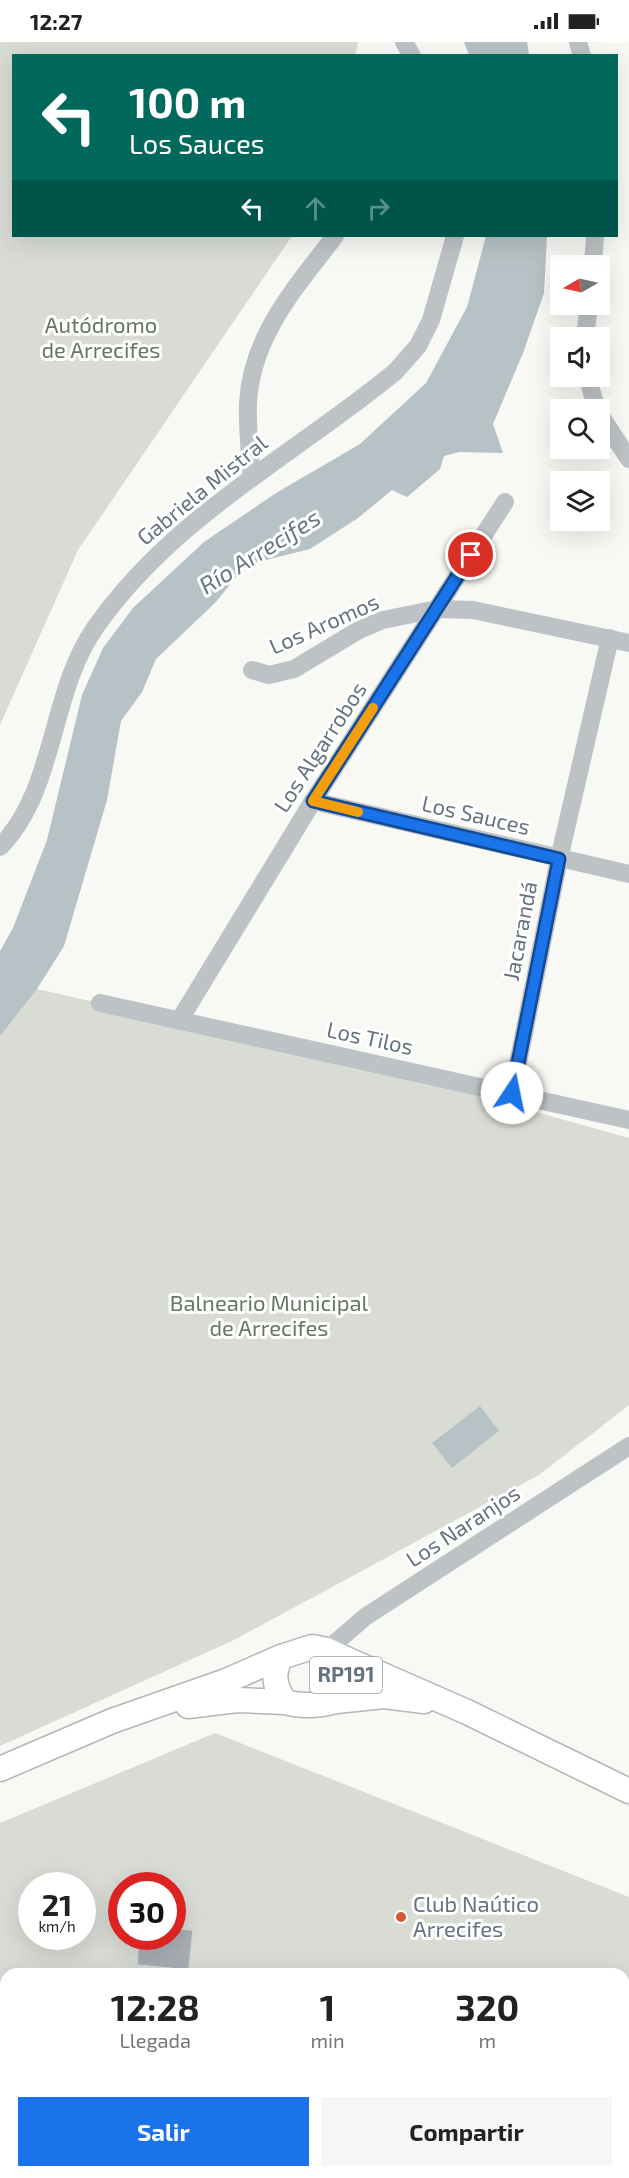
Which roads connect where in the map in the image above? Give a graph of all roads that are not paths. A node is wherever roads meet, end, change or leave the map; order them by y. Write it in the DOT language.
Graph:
graph roads {
  1 [pos="334,237"];
  2 [pos="455,237"];
  3 [pos="596,237"];
  4 [pos="594,255"];
  5 [pos="610,430"];
  6 [pos="629,459"];
  7 [pos="252,478"];
  8 [pos="505,502"];
  9 [pos="436,609"];
  10 [pos="610,638"];
  11 [pos="629,643"];
  12 [pos="252,670"];
  13 [pos="313,801"];
  14 [pos="0,847"];
  15 [pos="559,859"];
  16 [pos="629,874"];
  17 [pos="100,1003"];
  18 [pos="179,1021"];
  19 [pos="512,1093"];
  20 [pos="629,1120"];
  21 [pos="629,1446"];
  22 [pos="335,1654"];
  23 [pos="280,1657"];
  24 [pos="336,1701"];
  25 [pos="285,1702"];
  26 [pos="450,1704"];
  27 [pos="112,1721"];
  28 [pos="0,1769"];
  29 [pos="629,1791"];
  1 -- 7 [label="street"];
  2 -- 7 [label="street, Gabriela Mistral"];
  3 -- 4 [label="street"];
  5 -- 6 [label="street"];
  7 -- 14 [label="street, Gabriela Mistral"];
  8 -- 9 [label="street, Los Algarrobos"];
  9 -- 10 [label="street, Los Aromos"];
  9 -- 12 [label="street, Los Aromos"];
  9 -- 13 [label="street, Los Algarrobos"];
  10 -- 11 [label="street, Los Aromos"];
  10 -- 15 [label="street, Jacarandá"];
  13 -- 15 [label="street, Los Sauces"];
  13 -- 18 [label="street, Los Algarrobos"];
  15 -- 16 [label="street, Los Sauces"];
  15 -- 19 [label="street, Jacarandá"];
  17 -- 18 [label="street, Los Tilos"];
  18 -- 19 [label="street, Los Tilos"];
  19 -- 20 [label="street, Los Tilos"];
  21 -- 22 [label="street, Los Naranjos"];
  22 -- 23 [label="main road, RP191"];
  22 -- 24 [label="main road, RP191"];
  22 -- 26 [label="main road, RP191"];
  23 -- 25 [label="main road, RP191"];
  23 -- 27 [label="main road, RP191"];
  24 -- 25 [label="main road, RP191"];
  24 -- 26 [label="main road, RP191"];
  25 -- 27 [label="main road, RP191"];
  26 -- 29 [label="main road, RP191"];
  27 -- 28 [label="main road, RP191"];
}
